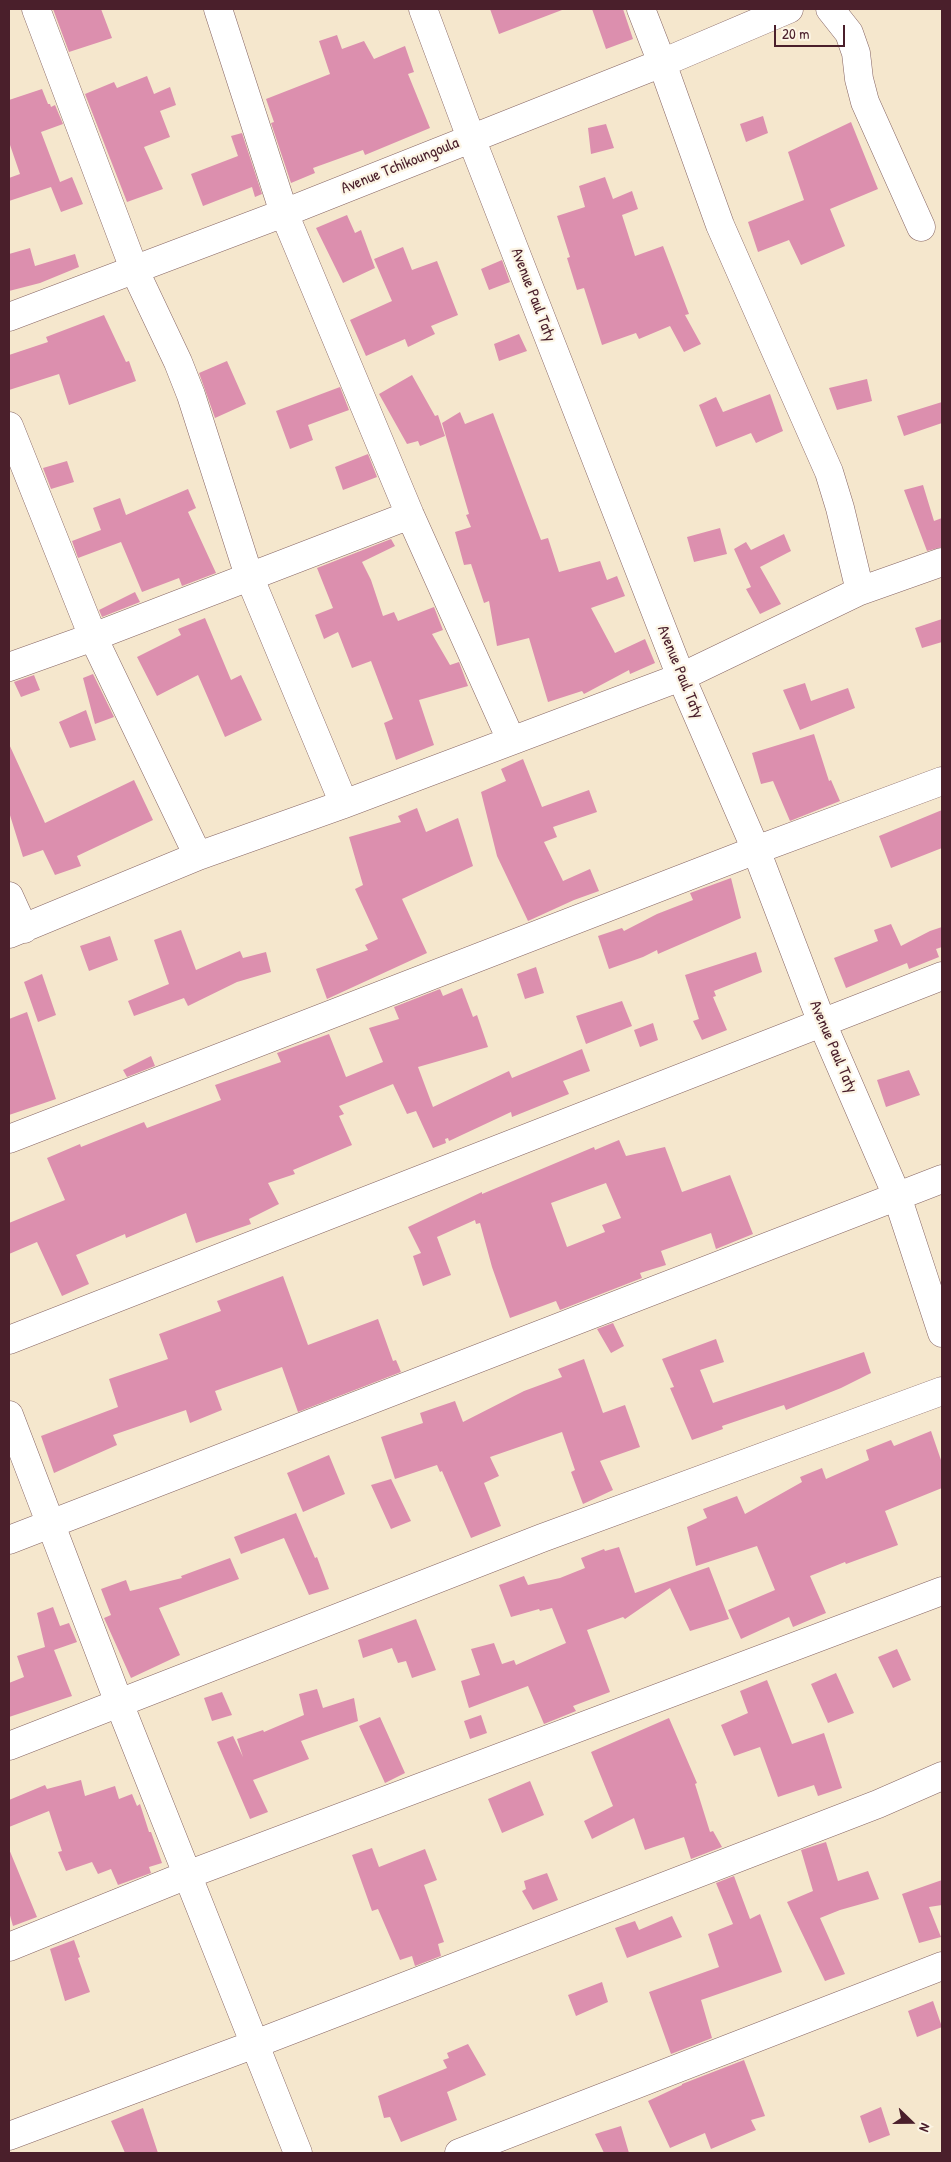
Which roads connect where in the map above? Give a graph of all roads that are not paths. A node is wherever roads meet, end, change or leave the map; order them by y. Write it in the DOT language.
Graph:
graph roads {
  1 [pos="36,9"];
  2 [pos="218,9"];
  3 [pos="423,9"];
  4 [pos="641,9"];
  5 [pos="789,9"];
  6 [pos="830,9"];
  7 [pos="662,62"];
  8 [pos="471,138"];
  9 [pos="284,213"];
  10 [pos="921,227"];
  11 [pos="134,269"];
  12 [pos="9,317"];
  13 [pos="9,426"];
  14 [pos="410,515"];
  15 [pos="942,562"];
  16 [pos="249,576"];
  17 [pos="860,592"];
  18 [pos="93,637"];
  19 [pos="9,667"];
  20 [pos="681,677"];
  21 [pos="511,740"];
  22 [pos="942,781"];
  23 [pos="344,804"];
  24 [pos="756,850"];
  25 [pos="198,856"];
  26 [pos="9,896"];
  27 [pos="16,932"];
  28 [pos="942,976"];
  29 [pos="822,1023"];
  30 [pos="9,1139"];
  31 [pos="942,1180"];
  32 [pos="897,1196"];
  33 [pos="942,1334"];
  34 [pos="9,1340"];
  35 [pos="942,1390"];
  36 [pos="9,1415"];
  37 [pos="49,1524"];
  38 [pos="9,1540"];
  39 [pos="942,1591"];
  40 [pos="119,1703"];
  41 [pos="9,1746"];
  42 [pos="942,1776"];
  43 [pos="188,1875"];
  44 [pos="9,1946"];
  45 [pos="942,1966"];
  46 [pos="255,2044"];
  47 [pos="9,2136"];
  48 [pos="298,2153"];
  49 [pos="458,2153"];
  1 -- 11 [label="street"];
  2 -- 9 [label="street"];
  3 -- 8 [label="street, Avenue Paul Taty"];
  4 -- 7 [label="street"];
  5 -- 7 [label="street, Avenue Tchikoungoula"];
  6 -- 10 [label="street"];
  7 -- 8 [label="street, Avenue Tchikoungoula"];
  7 -- 17 [label="street"];
  8 -- 9 [label="street, Avenue Tchikoungoula"];
  8 -- 20 [label="street, Avenue Paul Taty"];
  9 -- 11 [label="street, Avenue Tchikoungoula"];
  9 -- 14 [label="street"];
  11 -- 12 [label="street, Avenue Tchikoungoula"];
  11 -- 16 [label="street"];
  13 -- 18 [label="street"];
  14 -- 16 [label="street"];
  14 -- 21 [label="street"];
  15 -- 17 [label="street"];
  16 -- 18 [label="street"];
  16 -- 23 [label="street"];
  17 -- 20 [label="street"];
  18 -- 19 [label="street"];
  18 -- 25 [label="street"];
  20 -- 21 [label="street"];
  20 -- 24 [label="street, Avenue Paul Taty"];
  21 -- 23 [label="street"];
  22 -- 24 [label="street"];
  23 -- 25 [label="street"];
  24 -- 29 [label="street, Avenue Paul Taty"];
  24 -- 30 [label="street"];
  25 -- 27 [label="street"];
  26 -- 27 [label="street"];
  28 -- 29 [label="street"];
  29 -- 32 [label="street, Avenue Paul Taty"];
  29 -- 34 [label="street"];
  31 -- 32 [label="street"];
  32 -- 33 [label="street, Avenue Paul Taty"];
  32 -- 37 [label="street"];
  35 -- 40 [label="street"];
  36 -- 37 [label="street"];
  37 -- 38 [label="street"];
  37 -- 40 [label="street"];
  39 -- 43 [label="street"];
  40 -- 41 [label="street"];
  40 -- 43 [label="street"];
  42 -- 46 [label="street"];
  43 -- 44 [label="street"];
  43 -- 46 [label="street"];
  45 -- 49 [label="street"];
  46 -- 47 [label="street"];
  46 -- 48 [label="street"];
}
